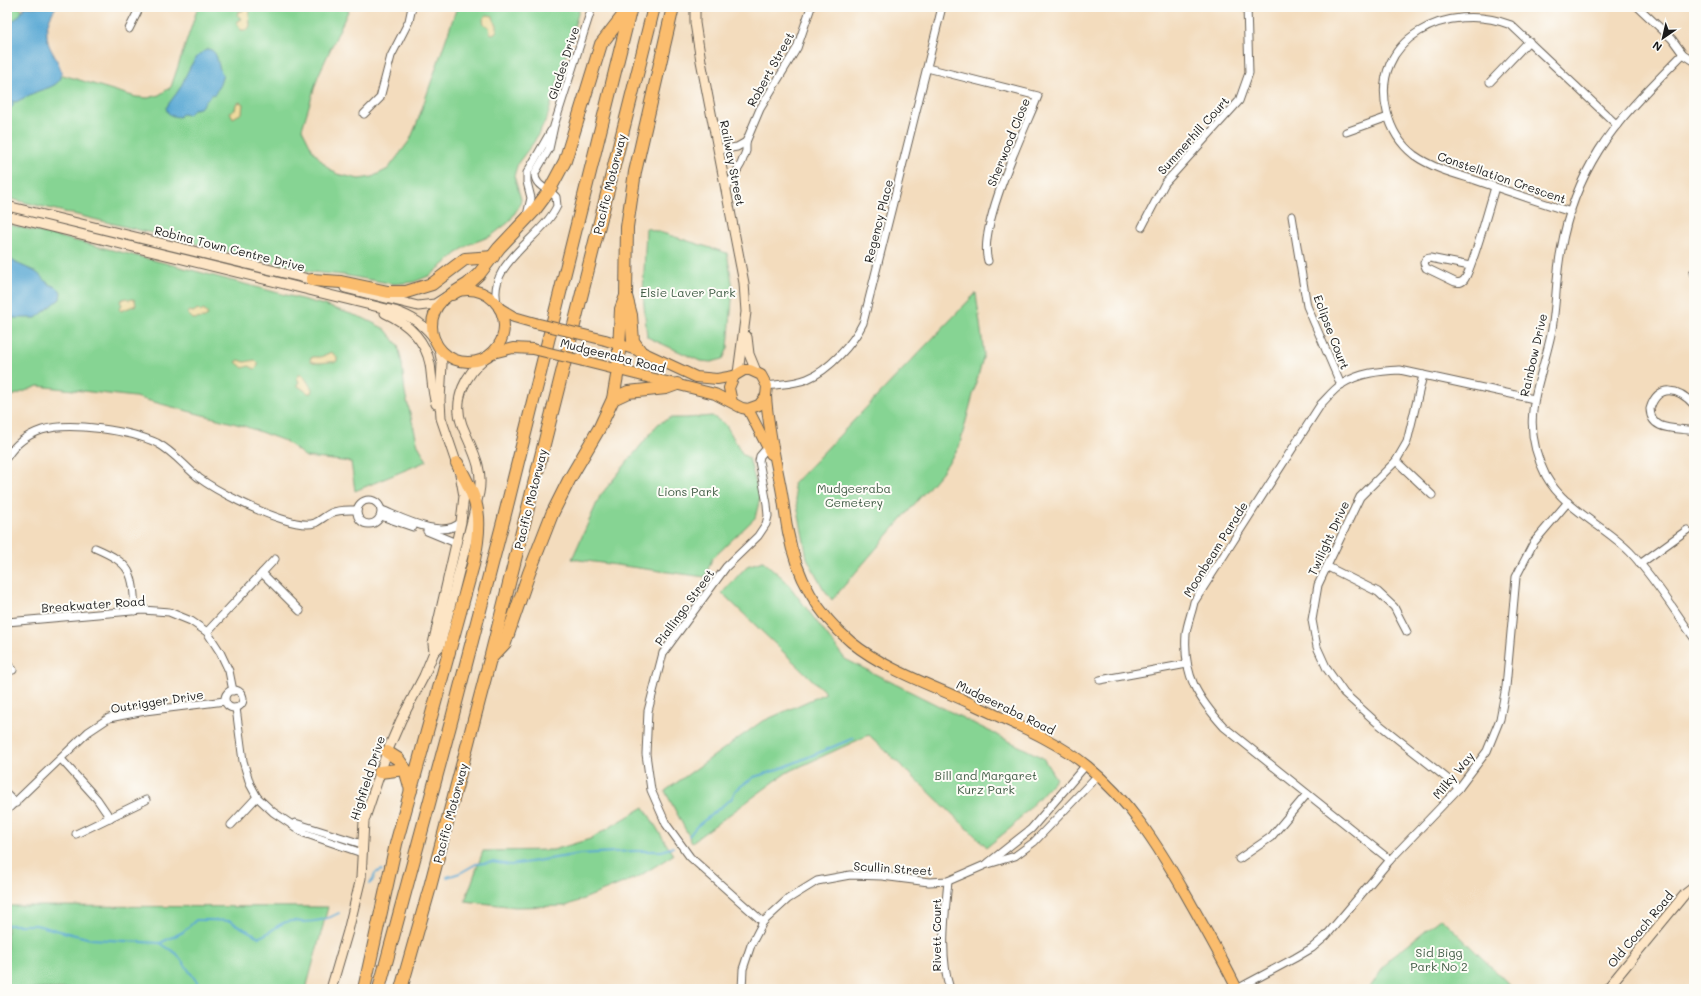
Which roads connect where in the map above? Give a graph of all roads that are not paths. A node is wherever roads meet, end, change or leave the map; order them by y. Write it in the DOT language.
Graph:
graph roads {
  1 [pos="140,7"];
  2 [pos="412,7"];
  3 [pos="592,7"];
  4 [pos="631,7"];
  5 [pos="654,7"];
  6 [pos="673,7"];
  7 [pos="694,7"];
  8 [pos="811,7"];
  9 [pos="942,7"];
  10 [pos="1247,7"];
  11 [pos="1638,7"];
  12 [pos="128,29"];
  13 [pos="1529,41"];
  14 [pos="1683,54"];
  15 [pos="1694,61"];
  16 [pos="927,68"];
  17 [pos="1490,82"];
  18 [pos="364,114"];
  19 [pos="1388,117"];
  20 [pos="1617,125"];
  21 [pos="554,126"];
  22 [pos="1346,132"];
  23 [pos="746,142"];
  24 [pos="719,150"];
  25 [pos="1496,187"];
  26 [pos="726,189"];
  27 [pos="549,191"];
  28 [pos="7,206"];
  29 [pos="1571,212"];
  30 [pos="7,216"];
  31 [pos="1292,216"];
  32 [pos="524,223"];
  33 [pos="1142,226"];
  34 [pos="492,257"];
  35 [pos="988,262"];
  36 [pos="1470,266"];
  37 [pos="312,280"];
  38 [pos="449,296"];
  39 [pos="626,296"];
  40 [pos="362,303"];
  41 [pos="498,307"];
  42 [pos="745,323"];
  43 [pos="438,344"];
  44 [pos="619,344"];
  45 [pos="640,351"];
  46 [pos="486,357"];
  47 [pos="618,370"];
  48 [pos="756,371"];
  49 [pos="736,374"];
  50 [pos="1423,375"];
  51 [pos="677,384"];
  52 [pos="1341,385"];
  53 [pos="767,391"];
  54 [pos="613,399"];
  55 [pos="1534,399"];
  56 [pos="732,402"];
  57 [pos="1694,405"];
  58 [pos="748,409"];
  59 [pos="441,418"];
  60 [pos="1694,431"];
  61 [pos="767,448"];
  62 [pos="7,457"];
  63 [pos="775,461"];
  64 [pos="1396,461"];
  65 [pos="456,462"];
  66 [pos="1432,495"];
  67 [pos="1568,502"];
  68 [pos="476,504"];
  69 [pos="357,510"];
  70 [pos="381,513"];
  71 [pos="461,522"];
  72 [pos="1687,530"];
  73 [pos="469,535"];
  74 [pos="456,543"];
  75 [pos="95,548"];
  76 [pos="275,559"];
  77 [pos="1640,564"];
  78 [pos="1328,567"];
  79 [pos="262,573"];
  80 [pos="136,611"];
  81 [pos="300,611"];
  82 [pos="7,622"];
  83 [pos="207,632"];
  84 [pos="1407,632"];
  85 [pos="1694,638"];
  86 [pos="434,652"];
  87 [pos="490,659"];
  88 [pos="7,663"];
  89 [pos="1187,664"];
  90 [pos="13,670"];
  91 [pos="1100,680"];
  92 [pos="234,690"];
  93 [pos="225,701"];
  94 [pos="236,708"];
  95 [pos="387,752"];
  96 [pos="61,759"];
  97 [pos="1086,765"];
  98 [pos="405,769"];
  99 [pos="380,772"];
  100 [pos="1098,775"];
  101 [pos="1459,788"];
  102 [pos="412,791"];
  103 [pos="7,794"];
  104 [pos="1307,794"];
  105 [pos="257,797"];
  106 [pos="146,800"];
  107 [pos="16,803"];
  108 [pos="7,810"];
  109 [pos="110,818"];
  110 [pos="231,825"];
  111 [pos="76,834"];
  112 [pos="362,848"];
  113 [pos="1239,860"];
  114 [pos="1390,860"];
  115 [pos="985,865"];
  116 [pos="948,881"];
  117 [pos="1694,887"];
  118 [pos="763,922"];
  119 [pos="331,989"];
  120 [pos="364,989"];
  121 [pos="379,989"];
  122 [pos="401,989"];
  123 [pos="742,989"];
  124 [pos="950,989"];
  125 [pos="1237,989"];
  126 [pos="1607,989"];
  1 -- 12 [label="street"];
  2 -- 18 [label="street"];
  3 -- 21 [label="street, Glades Drive"];
  4 -- 27 [label="highway"];
  4 -- 121 [label="highway, Pacific Motorway"];
  5 -- 87 [label="highway, Pacific Motorway"];
  6 -- 39 [label="highway"];
  7 -- 24 [label="main road, Railway Street"];
  8 -- 23 [label="street, Robert Street"];
  9 -- 16 [label="street, Regency Place"];
  10 -- 33 [label="street, Summerhill Court"];
  11 -- 14 [label="street"];
  13 -- 17 [label="street"];
  13 -- 19 [label="street, Constellation Crescent"];
  13 -- 20 [label="street, Constellation Crescent"];
  14 -- 15 [label="street"];
  14 -- 20 [label="street, Rainbow Drive"];
  16 -- 35 [label="street, Sherwood Close"];
  16 -- 53 [label="street, Regency Place"];
  19 -- 22 [label="street"];
  19 -- 25 [label="street, Constellation Crescent"];
  20 -- 29 [label="street, Rainbow Drive"];
  21 -- 27 [label="street, Glades Drive"];
  21 -- 32 [label="street, Glades Drive"];
  23 -- 24 [label="street"];
  23 -- 26 [label="street, Robert Street"];
  24 -- 26 [label="main road, Railway Street"];
  25 -- 29 [label="street, Constellation Crescent"];
  25 -- 36 [label="street"];
  26 -- 42 [label="main road, Railway Street"];
  27 -- 32 [label="highway"];
  27 -- 41 [label="street"];
  28 -- 37 [label="main road, Robina Town Centre Drive"];
  29 -- 55 [label="street, Rainbow Drive"];
  30 -- 40 [label="main road, Robina Town Centre Drive"];
  31 -- 52 [label="street, Eclipse Court"];
  32 -- 34 [label="highway"];
  34 -- 37 [label="highway"];
  34 -- 38 [label="highway"];
  36 -- 36 [label="street"];
  37 -- 38 [label="main road, Robina Town Centre Drive"];
  38 -- 41 [label="main road"];
  38 -- 43 [label="main road"];
  39 -- 44 [label="highway"];
  39 -- 45 [label="highway"];
  40 -- 43 [label="main road, Robina Town Centre Drive"];
  40 -- 59 [label="main road"];
  41 -- 44 [label="main road, Mudgeeraba Road, bridge"];
  41 -- 46 [label="main road"];
  42 -- 48 [label="main road, Railway Street"];
  42 -- 49 [label="main road, Railway Street"];
  43 -- 46 [label="main road"];
  43 -- 59 [label="main road, Highfield Drive"];
  44 -- 45 [label="main road, Mudgeeraba Road"];
  44 -- 47 [label="highway"];
  45 -- 49 [label="main road, Mudgeeraba Road"];
  46 -- 47 [label="main road, Mudgeeraba Road, bridge"];
  46 -- 68 [label="main road, Highfield Drive"];
  47 -- 51 [label="main road, Mudgeeraba Road"];
  47 -- 54 [label="highway"];
  48 -- 49 [label="main road"];
  48 -- 53 [label="main road"];
  49 -- 56 [label="main road"];
  50 -- 52 [label="street, Moonbeam Parade"];
  50 -- 55 [label="street, Moonbeam Parade"];
  50 -- 64 [label="street, Twilight Drive"];
  51 -- 54 [label="highway"];
  51 -- 56 [label="main road, Mudgeeraba Road"];
  52 -- 89 [label="street, Moonbeam Parade"];
  53 -- 58 [label="main road"];
  53 -- 63 [label="main road, Mudgeeraba Road"];
  54 -- 87 [label="highway"];
  55 -- 67 [label="street, Rainbow Drive"];
  56 -- 58 [label="main road"];
  57 -- 60 [label="street"];
  58 -- 61 [label="main road, Mudgeeraba Road"];
  59 -- 65 [label="main road, Highfield Drive"];
  61 -- 63 [label="main road, Mudgeeraba Road"];
  61 -- 118 [label="street, Piallingo Street"];
  62 -- 69 [label="street"];
  63 -- 97 [label="main road, Mudgeeraba Road"];
  64 -- 66 [label="street"];
  64 -- 78 [label="street, Twilight Drive"];
  65 -- 68 [label="highway"];
  65 -- 71 [label="main road, Highfield Drive"];
  67 -- 77 [label="street, Rainbow Drive"];
  67 -- 101 [label="street, Milky Way"];
  68 -- 73 [label="main road, Highfield Drive"];
  68 -- 102 [label="highway"];
  69 -- 70 [label="street"];
  69 -- 70 [label="street"];
  70 -- 71 [label="street"];
  70 -- 74 [label="street"];
  71 -- 74 [label="main road, Highfield Drive"];
  72 -- 77 [label="street"];
  73 -- 74 [label="main road"];
  73 -- 86 [label="main road, Highfield Drive"];
  74 -- 86 [label="main road, Highfield Drive"];
  75 -- 80 [label="street"];
  76 -- 79 [label="street"];
  77 -- 85 [label="street, Rainbow Drive"];
  78 -- 84 [label="street"];
  78 -- 101 [label="street, Twilight Drive"];
  79 -- 81 [label="street"];
  79 -- 83 [label="street"];
  80 -- 82 [label="street, Breakwater Road"];
  80 -- 83 [label="street, Breakwater Road"];
  83 -- 92 [label="street, Breakwater Road"];
  86 -- 95 [label="main road, Highfield Drive"];
  87 -- 122 [label="highway, Pacific Motorway"];
  88 -- 90 [label="street"];
  89 -- 91 [label="street"];
  89 -- 104 [label="street, Moonbeam Parade"];
  92 -- 93 [label="street"];
  92 -- 94 [label="street, Breakwater Road"];
  93 -- 94 [label="street"];
  93 -- 96 [label="street, Outrigger Drive"];
  94 -- 105 [label="street, Breakwater Road"];
  95 -- 98 [label="highway"];
  95 -- 99 [label="main road, Highfield Drive"];
  96 -- 107 [label="street, Outrigger Drive"];
  96 -- 109 [label="street"];
  97 -- 100 [label="main road, Mudgeeraba Road"];
  97 -- 115 [label="street, Scullin Street"];
  98 -- 99 [label="highway"];
  98 -- 102 [label="highway"];
  99 -- 112 [label="main road, Highfield Drive"];
  100 -- 115 [label="street, Scullin Street"];
  100 -- 125 [label="main road, Mudgeeraba Road"];
  101 -- 114 [label="street, Milky Way"];
  102 -- 120 [label="highway"];
  103 -- 107 [label="street"];
  104 -- 113 [label="street"];
  104 -- 114 [label="street, Moonbeam Parade"];
  105 -- 110 [label="street"];
  105 -- 112 [label="street, Breakwater Road"];
  106 -- 109 [label="street"];
  107 -- 108 [label="street, Outrigger Drive"];
  109 -- 111 [label="street"];
  112 -- 119 [label="main road, Highfield Drive"];
  114 -- 125 [label="street, Milky Way"];
  115 -- 116 [label="street, Scullin Street"];
  116 -- 118 [label="street, Scullin Street"];
  116 -- 124 [label="street, Rivett Court"];
  117 -- 126 [label="main road, Old Coach Road"];
  118 -- 123 [label="street, Scullin Street"];
}
